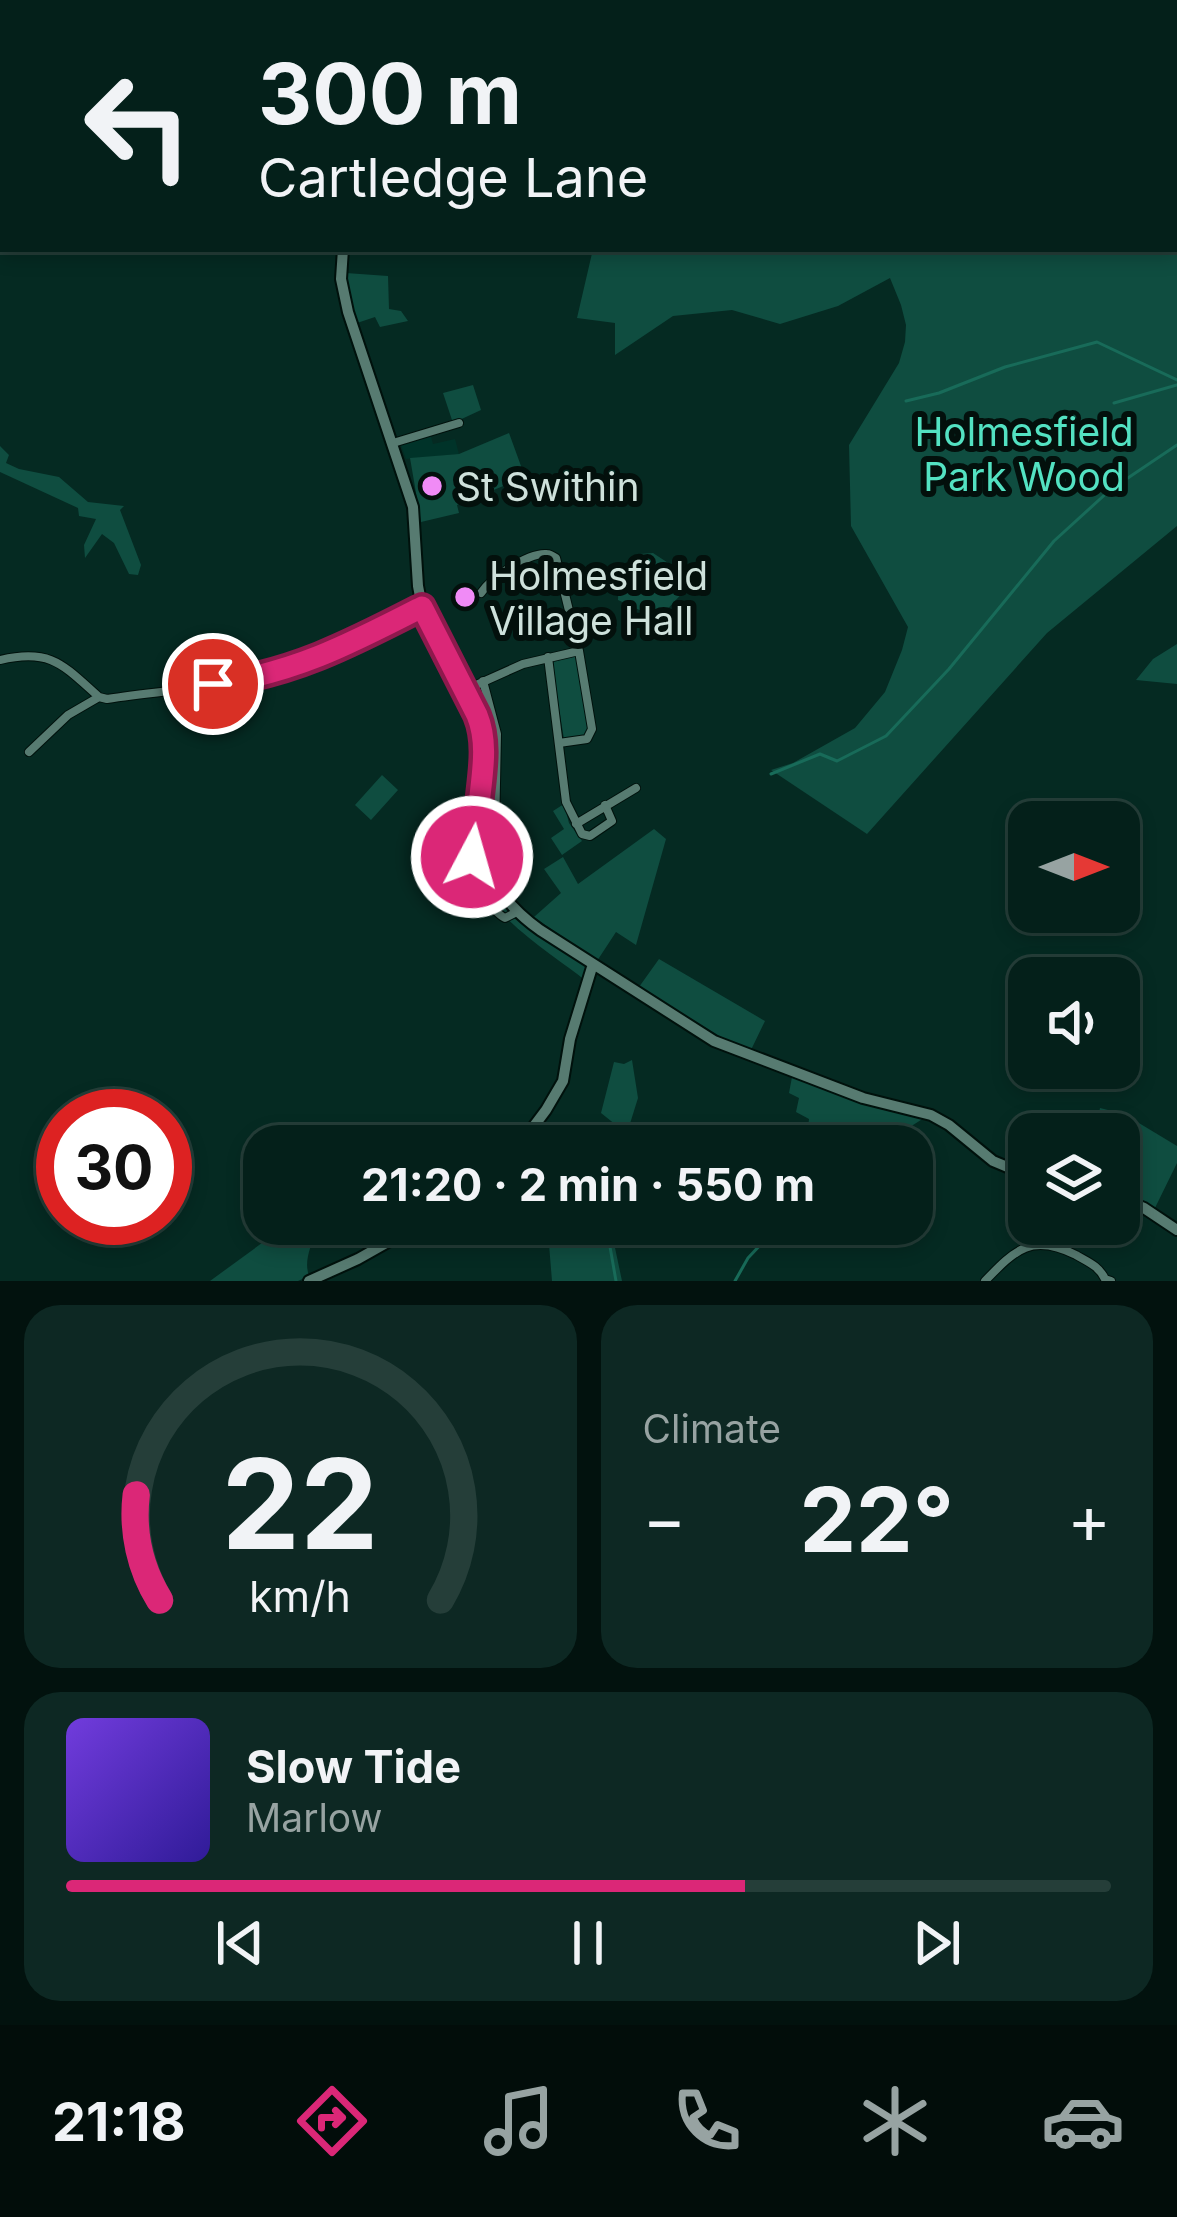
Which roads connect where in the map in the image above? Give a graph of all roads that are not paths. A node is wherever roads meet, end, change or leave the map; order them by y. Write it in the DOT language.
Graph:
graph roads {
  1 [pos="344,252"];
  2 [pos="460,423"];
  3 [pos="393,443"];
  4 [pos="481,593"];
  5 [pos="422,607"];
  6 [pos="579,651"];
  7 [pos="548,657"];
  8 [pos="0,660"];
  9 [pos="483,681"];
  10 [pos="465,691"];
  11 [pos="99,697"];
  12 [pos="559,743"];
  13 [pos="29,752"];
  14 [pos="636,788"];
  15 [pos="605,805"];
  16 [pos="575,824"];
  17 [pos="479,848"];
  18 [pos="593,964"];
  19 [pos="534,1125"];
  20 [pos="1008,1167"];
  21 [pos="1140,1208"];
  22 [pos="1177,1230"];
  23 [pos="383,1245"];
  24 [pos="990,1279"];
  25 [pos="1106,1280"];
  26 [pos="309,1281"];
  1 -- 3 [label="main road"];
  2 -- 3 [label="street"];
  3 -- 5 [label="main road"];
  4 -- 6 [label="street"];
  5 -- 10 [label="main road"];
  5 -- 11 [label="street"];
  6 -- 7 [label="street"];
  6 -- 12 [label="street"];
  7 -- 9 [label="street"];
  7 -- 12 [label="street"];
  8 -- 11 [label="street"];
  9 -- 10 [label="street"];
  9 -- 17 [label="street"];
  10 -- 17 [label="main road"];
  11 -- 13 [label="street"];
  12 -- 16 [label="street"];
  14 -- 15 [label="street"];
  15 -- 16 [label="street"];
  15 -- 16 [label="street"];
  17 -- 18 [label="main road"];
  18 -- 19 [label="main road"];
  18 -- 20 [label="main road"];
  21 -- 22 [label="main road"];
  23 -- 26 [label="main road"];
  24 -- 25 [label="street"];
}
